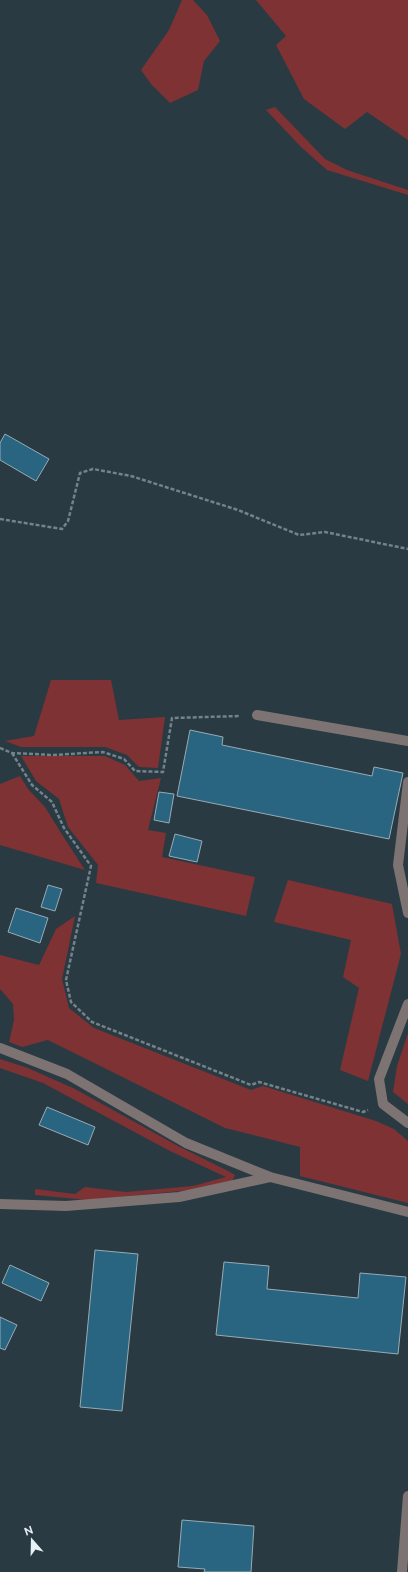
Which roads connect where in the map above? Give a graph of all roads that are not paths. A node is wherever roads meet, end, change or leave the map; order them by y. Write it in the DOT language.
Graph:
graph roads {
  1 [pos="257,715"];
  2 [pos="408,741"];
  3 [pos="408,782"];
  4 [pos="408,913"];
  5 [pos="408,1004"];
  6 [pos="0,1048"];
  7 [pos="408,1123"];
  8 [pos="270,1178"];
  9 [pos="0,1204"];
  10 [pos="408,1212"];
  11 [pos="408,1496"];
  12 [pos="402,1572"];
  1 -- 2 [label="street"];
  3 -- 4 [label="street"];
  5 -- 7 [label="street"];
  6 -- 8 [label="street"];
  8 -- 9 [label="street"];
  8 -- 10 [label="street"];
  11 -- 12 [label="street"];
}
